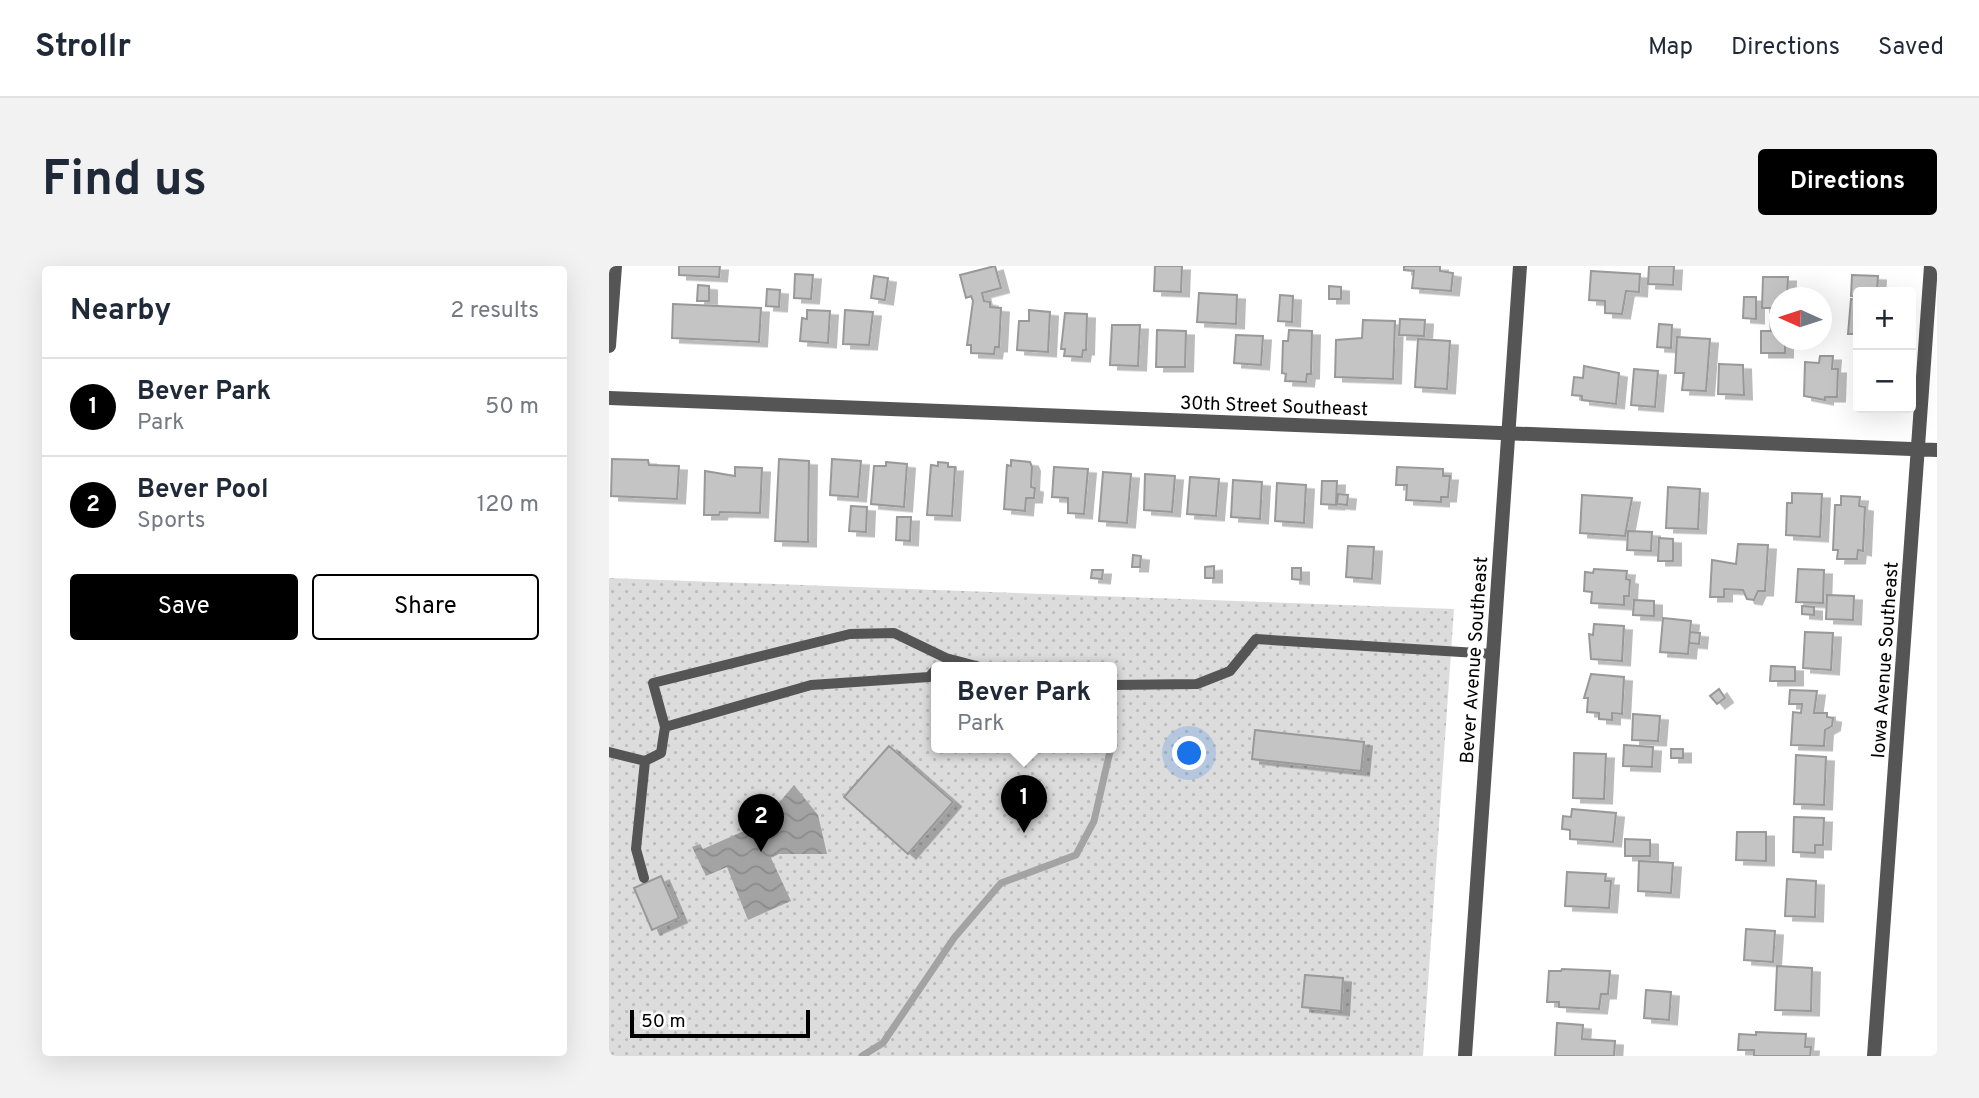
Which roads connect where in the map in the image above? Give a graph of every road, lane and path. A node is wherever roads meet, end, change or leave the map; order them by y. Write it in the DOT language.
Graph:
graph roads {
  1 [pos="615,266"];
  2 [pos="1520,266"];
  3 [pos="1931,266"];
  4 [pos="609,346"];
  5 [pos="609,398"];
  6 [pos="1508,434"];
  7 [pos="1918,449"];
  8 [pos="1937,450"];
  9 [pos="1493,654"];
  10 [pos="946,658"];
  11 [pos="942,662"];
  12 [pos="961,662"];
  13 [pos="931,675"];
  14 [pos="1117,685"];
  15 [pos="665,727"];
  16 [pos="609,752"];
  17 [pos="645,761"];
  18 [pos="645,878"];
  19 [pos="1465,1056"];
  20 [pos="1874,1056"];
  1 -- 4 [label="street"];
  2 -- 6 [label="street, Bever Avenue Southeast"];
  3 -- 7 [label="street, Iowa Avenue Southeast"];
  5 -- 6 [label="street, 30th Street Southeast"];
  6 -- 7 [label="street, 30th Street Southeast"];
  6 -- 9 [label="street, Bever Avenue Southeast"];
  7 -- 8 [label="street, 30th Street Southeast"];
  7 -- 20 [label="street, Iowa Avenue Southeast"];
  9 -- 14 [label="lane"];
  9 -- 19 [label="street, Bever Avenue Southeast"];
  10 -- 11 [label="lane"];
  10 -- 12 [label="lane"];
  10 -- 15 [label="lane"];
  13 -- 15 [label="lane"];
  15 -- 17 [label="lane"];
  16 -- 17 [label="lane"];
  17 -- 18 [label="lane"];
}
